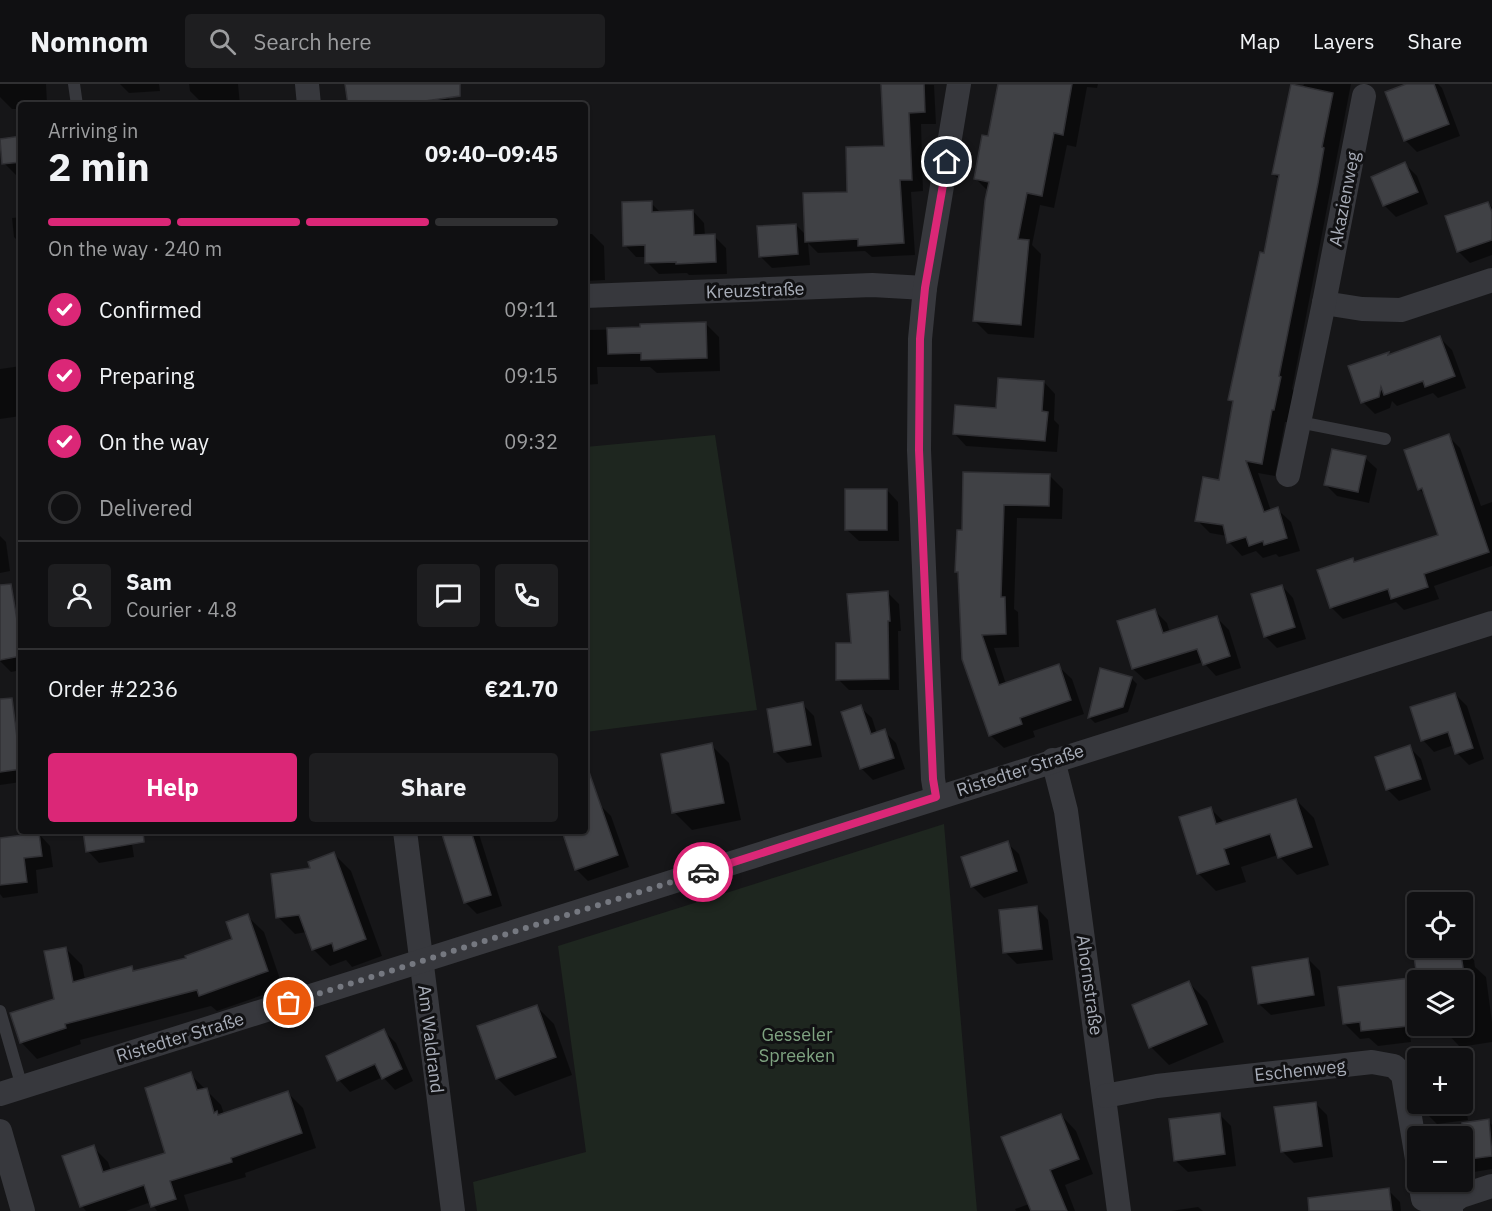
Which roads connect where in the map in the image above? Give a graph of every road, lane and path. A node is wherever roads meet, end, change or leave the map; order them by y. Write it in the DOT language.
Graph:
graph roads {
  1 [pos="74,84"];
  2 [pos="307,84"];
  3 [pos="959,84"];
  4 [pos="1364,96"];
  5 [pos="77,102"];
  6 [pos="309,102"];
  7 [pos="1492,280"];
  8 [pos="925,288"];
  9 [pos="588,296"];
  10 [pos="1324,303"];
  11 [pos="1299,422"];
  12 [pos="1385,439"];
  13 [pos="1288,475"];
  14 [pos="1492,623"];
  15 [pos="1053,760"];
  16 [pos="936,797"];
  17 [pos="405,834"];
  18 [pos="421,962"];
  19 [pos="0,1011"];
  20 [pos="11,1090"];
  21 [pos="1105,1096"];
  22 [pos="1411,1126"];
  23 [pos="0,1131"];
  24 [pos="1492,1186"];
  25 [pos="1422,1192"];
  26 [pos="1451,1207"];
  27 [pos="23,1211"];
  28 [pos="453,1211"];
  29 [pos="1119,1211"];
  1 -- 5 [label="lane"];
  2 -- 6 [label="street"];
  3 -- 8 [label="street"];
  4 -- 10 [label="street, Akazienweg"];
  7 -- 10 [label="street"];
  8 -- 9 [label="street, Kreuzstraße"];
  8 -- 16 [label="street"];
  10 -- 11 [label="street, Akazienweg"];
  11 -- 12 [label="lane"];
  11 -- 13 [label="street, Akazienweg"];
  14 -- 15 [label="street, Ristedter Straße"];
  15 -- 16 [label="street, Ristedter Straße"];
  15 -- 21 [label="street, Ahornstraße"];
  16 -- 18 [label="street, Ristedter Straße"];
  17 -- 18 [label="street, Am Waldrand"];
  18 -- 20 [label="street, Ristedter Straße"];
  18 -- 28 [label="street, Am Waldrand"];
  19 -- 20 [label="lane"];
  21 -- 22 [label="street, Eschenweg"];
  21 -- 29 [label="street, Ahornstraße"];
  23 -- 27 [label="street"];
  24 -- 26 [label="street"];
  25 -- 26 [label="street"];
}
